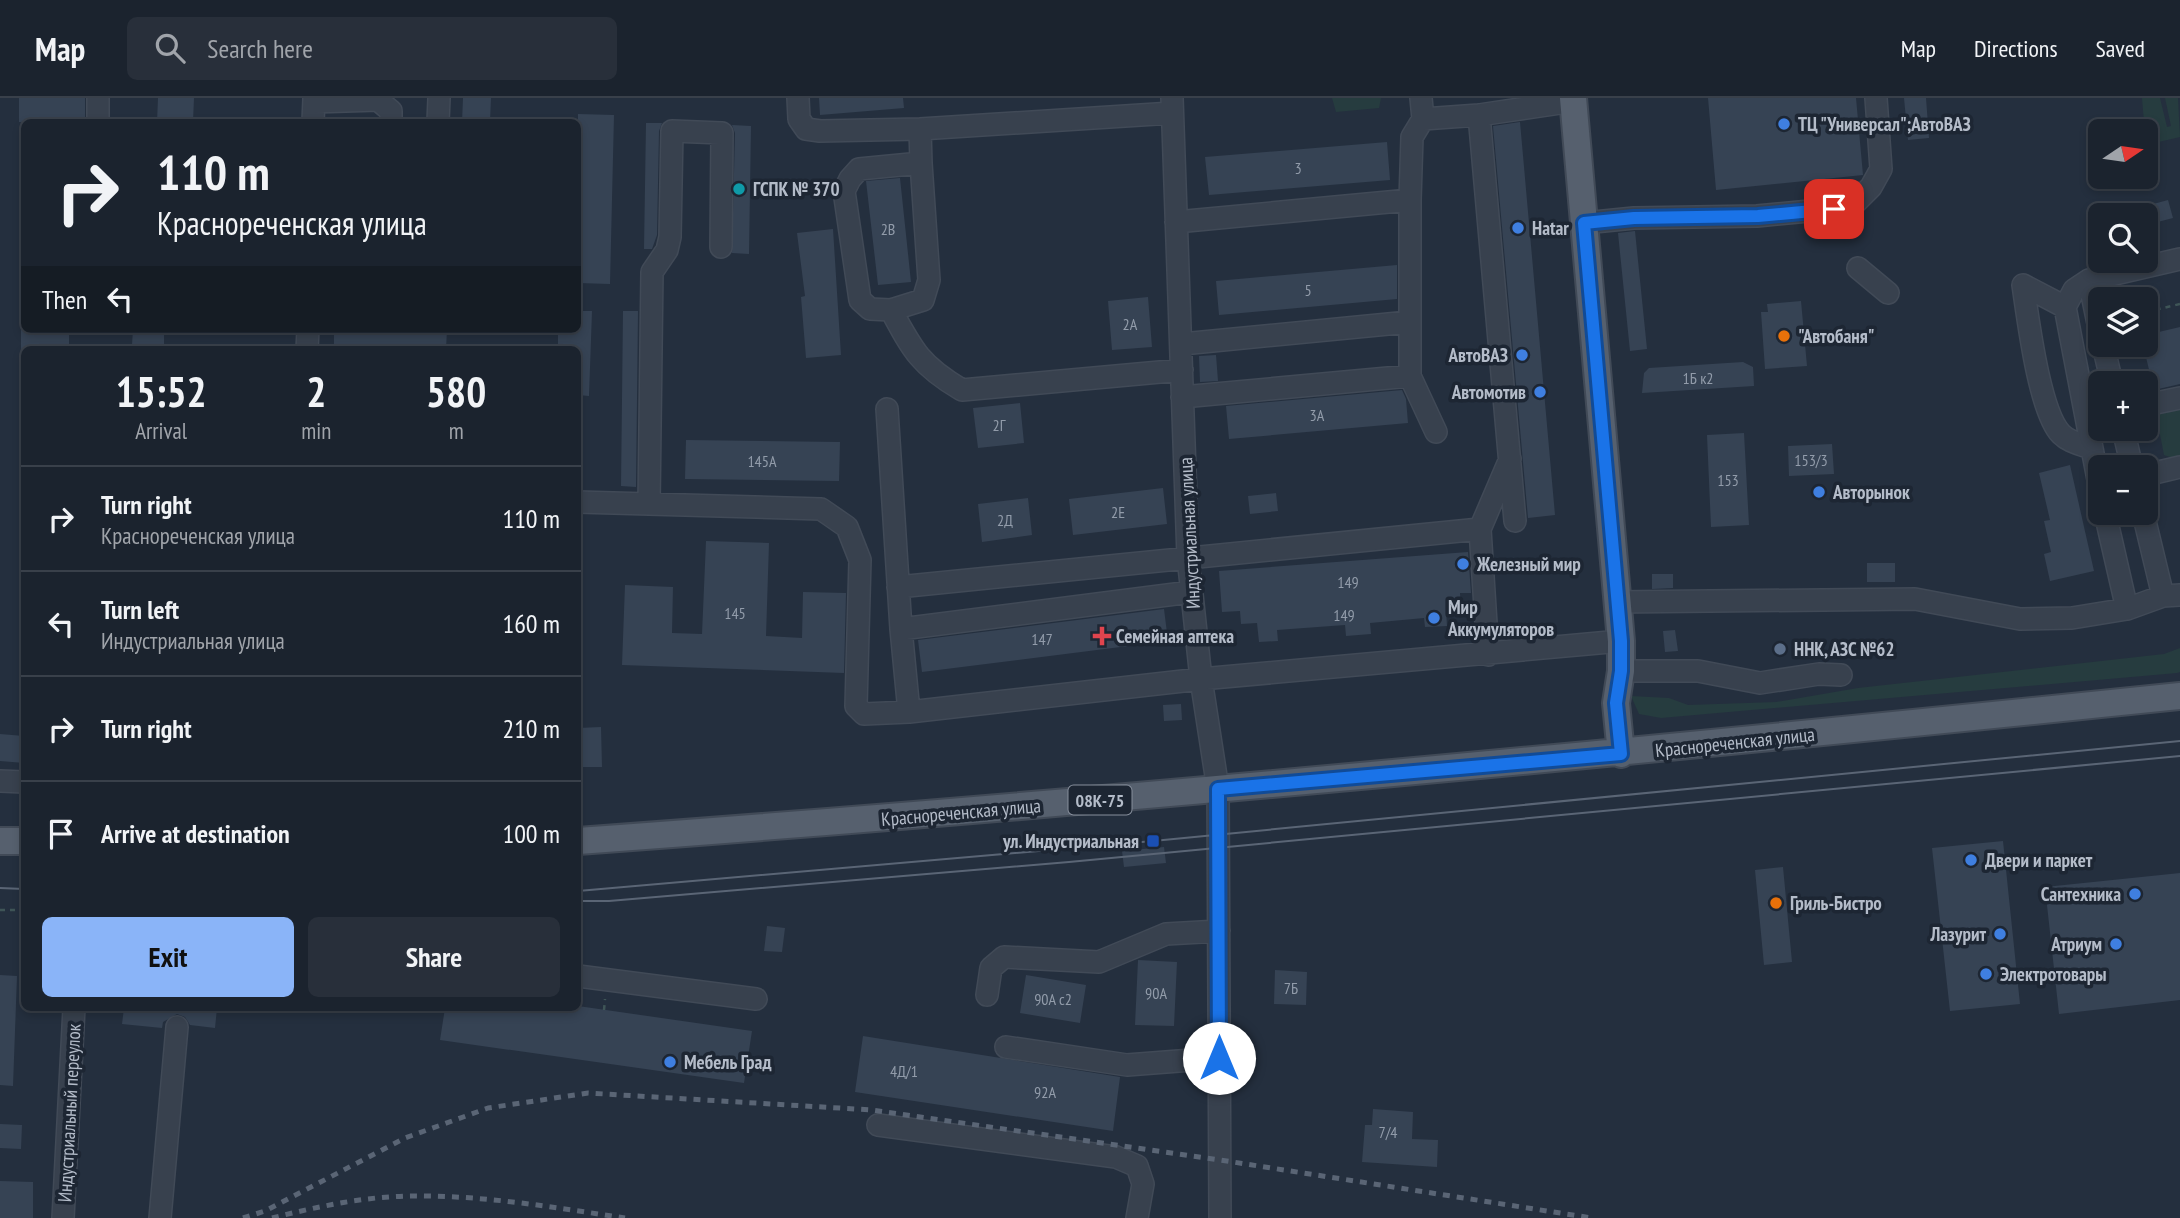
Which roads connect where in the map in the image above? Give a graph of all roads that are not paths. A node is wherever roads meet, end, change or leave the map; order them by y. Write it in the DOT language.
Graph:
graph roads {
  1 [pos="98,98"];
  2 [pos="439,98"];
  3 [pos="798,98"];
  4 [pos="1876,98"];
  5 [pos="1573,99"];
  6 [pos="1172,106"];
  7 [pos="314,108"];
  8 [pos="1422,109"];
  9 [pos="1479,115"];
  10 [pos="98,119"];
  11 [pos="391,119"];
  12 [pos="438,119"];
  13 [pos="920,129"];
  14 [pos="920,163"];
  15 [pos="1410,200"];
  16 [pos="1177,222"];
  17 [pos="1584,223"];
  18 [pos="721,247"];
  19 [pos="2180,258"];
  20 [pos="1858,268"];
  21 [pos="2089,280"];
  22 [pos="2090,287"];
  23 [pos="1888,293"];
  24 [pos="2065,307"];
  25 [pos="891,310"];
  26 [pos="1409,322"];
  27 [pos="1182,344"];
  28 [pos="1182,370"];
  29 [pos="1410,376"];
  30 [pos="1182,397"];
  31 [pos="2180,398"];
  32 [pos="2158,403"];
  33 [pos="887,410"];
  34 [pos="1436,432"];
  35 [pos="2090,448"];
  36 [pos="2092,455"];
  37 [pos="1510,459"];
  38 [pos="2180,467"];
  39 [pos="2158,472"];
  40 [pos="581,502"];
  41 [pos="649,504"];
  42 [pos="1515,521"];
  43 [pos="2108,525"];
  44 [pos="2147,525"];
  45 [pos="1480,529"];
  46 [pos="1188,557"];
  47 [pos="898,587"];
  48 [pos="1191,592"];
  49 [pos="2171,595"];
  50 [pos="1617,602"];
  51 [pos="2127,609"];
  52 [pos="901,629"];
  53 [pos="1621,641"];
  54 [pos="1488,655"];
  55 [pos="1621,671"];
  56 [pos="1841,675"];
  57 [pos="1201,679"];
  58 [pos="2180,696"];
  59 [pos="908,712"];
  60 [pos="1621,754"];
  61 [pos="0,781"];
  62 [pos="21,782"];
  63 [pos="1218,789"];
  64 [pos="0,841"];
  65 [pos="21,841"];
  66 [pos="581,842"];
  67 [pos="1219,931"];
  68 [pos="581,976"];
  69 [pos="987,995"];
  70 [pos="756,999"];
  71 [pos="74,1011"];
  72 [pos="177,1027"];
  73 [pos="1006,1047"];
  74 [pos="1219,1058"];
  75 [pos="878,1125"];
  76 [pos="63,1218"];
  77 [pos="160,1218"];
  78 [pos="1137,1218"];
  79 [pos="1220,1218"];
  1 -- 10 [label="street"];
  2 -- 12 [label="street"];
  3 -- 13 [label="street"];
  4 -- 17 [label="street"];
  5 -- 9 [label="street"];
  5 -- 17 [label="main road"];
  6 -- 13 [label="street"];
  6 -- 16 [label="street, Индустриальная улица"];
  7 -- 11 [label="street"];
  8 -- 9 [label="street"];
  8 -- 15 [label="street"];
  9 -- 37 [label="street"];
  13 -- 14 [label="street"];
  14 -- 25 [label="street"];
  14 -- 25 [label="street"];
  15 -- 16 [label="street"];
  15 -- 26 [label="street"];
  16 -- 27 [label="street, Индустриальная улица"];
  17 -- 50 [label="main road"];
  18 -- 41 [label="street"];
  19 -- 21 [label="street"];
  20 -- 23 [label="street"];
  21 -- 22 [label="street"];
  21 -- 24 [label="street"];
  24 -- 35 [label="street"];
  24 -- 35 [label="street"];
  25 -- 28 [label="street"];
  26 -- 27 [label="street"];
  26 -- 29 [label="street"];
  27 -- 28 [label="street, Индустриальная улица"];
  28 -- 30 [label="street, Индустриальная улица"];
  29 -- 30 [label="street"];
  29 -- 34 [label="street"];
  30 -- 46 [label="street, Индустриальная улица"];
  31 -- 32 [label="street"];
  33 -- 47 [label="street"];
  35 -- 36 [label="street"];
  37 -- 42 [label="street"];
  37 -- 45 [label="street"];
  38 -- 39 [label="street"];
  40 -- 41 [label="street"];
  41 -- 59 [label="street"];
  43 -- 51 [label="street"];
  44 -- 49 [label="street"];
  45 -- 46 [label="street"];
  45 -- 54 [label="street"];
  46 -- 47 [label="street"];
  46 -- 48 [label="street, Индустриальная улица"];
  47 -- 52 [label="street"];
  48 -- 52 [label="street"];
  48 -- 57 [label="street, Индустриальная улица"];
  49 -- 51 [label="street"];
  50 -- 51 [label="street"];
  50 -- 53 [label="main road"];
  52 -- 59 [label="street"];
  53 -- 54 [label="street"];
  53 -- 55 [label="main road"];
  54 -- 57 [label="street"];
  55 -- 56 [label="street"];
  55 -- 60 [label="main road"];
  57 -- 59 [label="street"];
  57 -- 63 [label="street, Индустриальная улица"];
  58 -- 60 [label="main road, Краснореченская улица"];
  60 -- 63 [label="main road, Краснореченская улица / 08К-75"];
  61 -- 62 [label="street"];
  63 -- 66 [label="main road, Краснореченская улица / 08К-75"];
  63 -- 67 [label="street, Индустриальная улица"];
  64 -- 65 [label="main road"];
  67 -- 69 [label="street"];
  67 -- 74 [label="street, Индустриальная улица"];
  68 -- 70 [label="street"];
  71 -- 76 [label="street, Индустриальный переулок"];
  72 -- 77 [label="street"];
  73 -- 74 [label="street"];
  74 -- 79 [label="street, Индустриальная улица"];
  75 -- 78 [label="street"];
}
